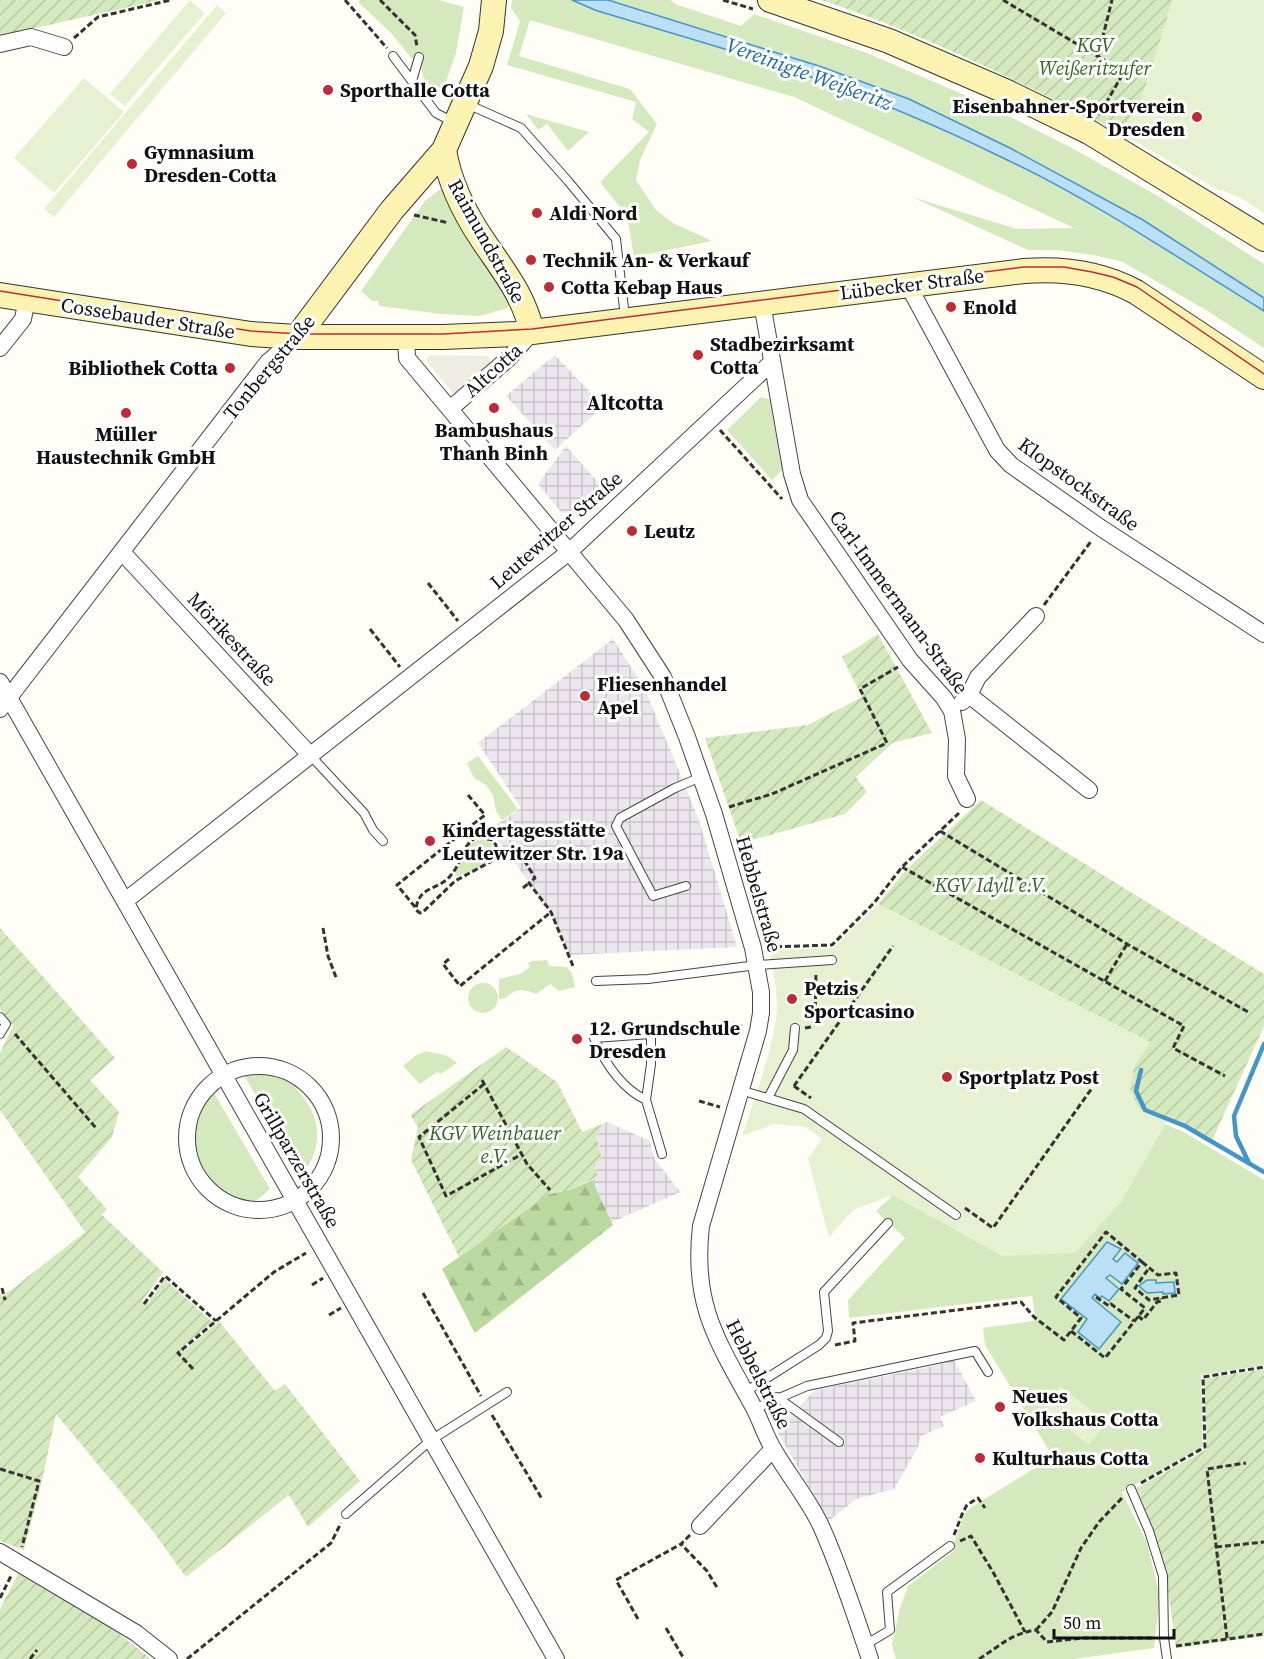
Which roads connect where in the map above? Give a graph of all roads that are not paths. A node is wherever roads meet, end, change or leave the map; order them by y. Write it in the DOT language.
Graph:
graph roads {
  1 [pos="494,1"];
  2 [pos="765,6"];
  3 [pos="0,44"];
  4 [pos="64,47"];
  5 [pos="393,56"];
  6 [pos="419,57"];
  7 [pos="412,81"];
  8 [pos="461,114"];
  9 [pos="444,150"];
  10 [pos="1264,240"];
  11 [pos="908,285"];
  12 [pos="0,295"];
  13 [pos="27,299"];
  14 [pos="762,303"];
  15 [pos="626,321"];
  16 [pos="532,332"];
  17 [pos="406,336"];
  18 [pos="297,337"];
  19 [pos="0,348"];
  20 [pos="772,362"];
  21 [pos="1264,377"];
  22 [pos="450,409"];
  23 [pos="122,552"];
  24 [pos="569,552"];
  25 [pos="1036,616"];
  26 [pos="1264,634"];
  27 [pos="0,682"];
  28 [pos="969,695"];
  29 [pos="4,703"];
  30 [pos="952,711"];
  31 [pos="310,755"];
  32 [pos="701,777"];
  33 [pos="1089,790"];
  34 [pos="967,799"];
  35 [pos="383,841"];
  36 [pos="686,886"];
  37 [pos="124,901"];
  38 [pos="832,960"];
  39 [pos="757,964"];
  40 [pos="596,981"];
  41 [pos="3,1020"];
  42 [pos="795,1028"];
  43 [pos="0,1034"];
  44 [pos="224,1075"];
  45 [pos="740,1090"];
  46 [pos="768,1098"];
  47 [pos="646,1100"];
  48 [pos="662,1154"];
  49 [pos="295,1200"];
  50 [pos="956,1215"];
  51 [pos="888,1223"];
  52 [pos="988,1372"];
  53 [pos="507,1392"];
  54 [pos="745,1392"];
  55 [pos="777,1397"];
  56 [pos="754,1409"];
  57 [pos="431,1440"];
  58 [pos="839,1442"];
  59 [pos="773,1449"];
  60 [pos="1131,1489"];
  61 [pos="346,1514"];
  62 [pos="700,1526"];
  63 [pos="950,1546"];
  64 [pos="0,1552"];
  65 [pos="867,1652"];
  66 [pos="169,1659"];
  67 [pos="556,1659"];
  68 [pos="1167,1659"];
  1 -- 8 [label="main road, Tonbergstraße"];
  2 -- 10 [label="main road"];
  3 -- 4 [label="street"];
  5 -- 7 [label="lane"];
  6 -- 7 [label="lane"];
  7 -- 8 [label="lane"];
  8 -- 9 [label="main road, Tonbergstraße"];
  8 -- 15 [label="lane"];
  9 -- 16 [label="main road, Raimundstraße"];
  9 -- 18 [label="main road, Tonbergstraße"];
  11 -- 14 [label="main road, Lübecker Straße"];
  11 -- 21 [label="main road, Lübecker Straße"];
  11 -- 26 [label="street, Klopstockstraße"];
  12 -- 13 [label="main road, Cossebauder Straße"];
  13 -- 18 [label="main road, Cossebauder Straße"];
  13 -- 19 [label="street"];
  14 -- 15 [label="main road, Lübecker Straße"];
  14 -- 20 [label="street"];
  15 -- 16 [label="main road, Lübecker Straße"];
  16 -- 17 [label="main road, Altcotta"];
  16 -- 22 [label="street, Altcotta"];
  17 -- 18 [label="main road, Altcotta"];
  17 -- 22 [label="street, Altcotta"];
  18 -- 23 [label="street, Tonbergstraße"];
  20 -- 24 [label="street, Leutewitzer Straße"];
  20 -- 30 [label="street, Carl-Immermann-Straße"];
  22 -- 24 [label="street, Hebbelstraße"];
  23 -- 29 [label="street, Tonbergstraße"];
  23 -- 31 [label="street, Mörikestraße"];
  24 -- 31 [label="street, Leutewitzer Straße"];
  24 -- 32 [label="street, Hebbelstraße"];
  25 -- 28 [label="street"];
  27 -- 29 [label="street, Grillparzerstraße"];
  28 -- 30 [label="street"];
  28 -- 33 [label="street"];
  29 -- 37 [label="street, Grillparzerstraße"];
  30 -- 34 [label="street, Carl-Immermann-Straße"];
  31 -- 35 [label="lane"];
  31 -- 37 [label="street, Leutewitzer Straße"];
  32 -- 36 [label="lane"];
  32 -- 39 [label="street, Hebbelstraße"];
  37 -- 44 [label="street, Grillparzerstraße"];
  38 -- 39 [label="lane"];
  39 -- 40 [label="lane"];
  39 -- 45 [label="street, Hebbelstraße"];
  41 -- 43 [label="lane"];
  42 -- 46 [label="lane"];
  44 -- 49 [label="street, Grillparzerstraße"];
  44 -- 49 [label="street"];
  44 -- 49 [label="street"];
  45 -- 46 [label="lane"];
  45 -- 54 [label="street, Hebbelstraße"];
  46 -- 50 [label="lane"];
  47 -- 47 [label="lane"];
  47 -- 48 [label="lane"];
  49 -- 57 [label="street, Grillparzerstraße"];
  51 -- 54 [label="lane"];
  52 -- 55 [label="lane"];
  53 -- 57 [label="lane"];
  54 -- 56 [label="street, Hebbelstraße"];
  55 -- 56 [label="lane"];
  55 -- 58 [label="lane"];
  56 -- 59 [label="street, Hebbelstraße"];
  57 -- 61 [label="lane"];
  57 -- 67 [label="street, Grillparzerstraße"];
  59 -- 62 [label="street, Hebbelstraße"];
  59 -- 65 [label="street, Hebbelstraße"];
  60 -- 68 [label="lane"];
  63 -- 65 [label="lane"];
  64 -- 66 [label="street"];
}
